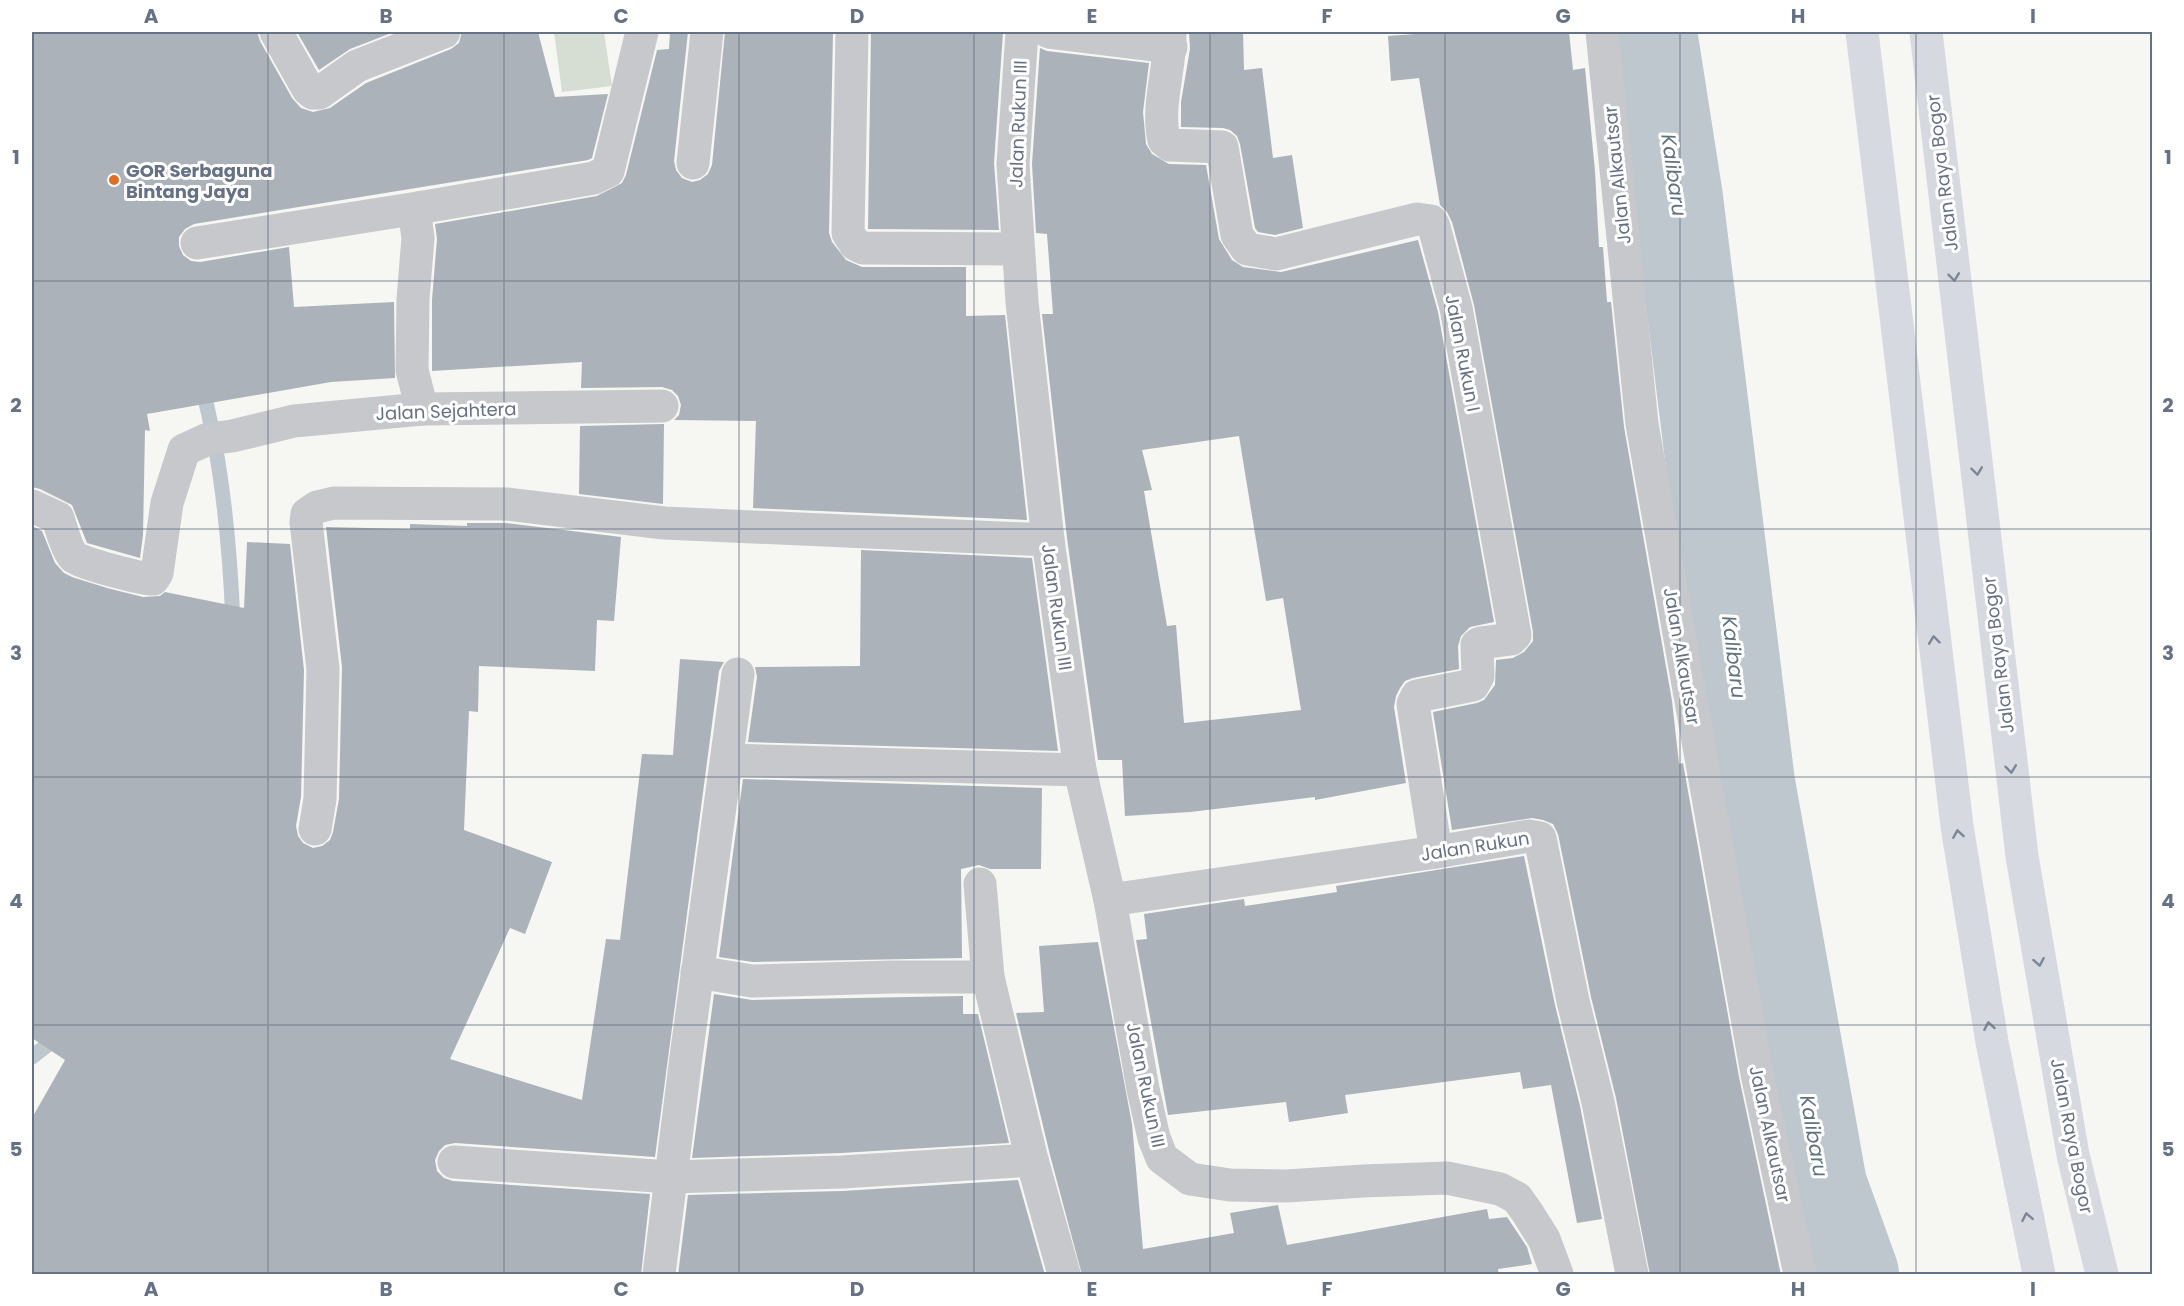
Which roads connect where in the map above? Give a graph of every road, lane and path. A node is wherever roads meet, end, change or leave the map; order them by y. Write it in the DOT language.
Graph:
graph roads {
  1 [pos="276,32"];
  2 [pos="444,32"];
  3 [pos="642,32"];
  4 [pos="707,32"];
  5 [pos="852,32"];
  6 [pos="1022,32"];
  7 [pos="1049,32"];
  8 [pos="1602,32"];
  9 [pos="1862,32"];
  10 [pos="1926,32"];
  11 [pos="1170,39"];
  12 [pos="693,163"];
  13 [pos="418,208"];
  14 [pos="197,243"];
  15 [pos="1018,249"];
  16 [pos="662,406"];
  17 [pos="422,409"];
  18 [pos="32,506"];
  19 [pos="1048,540"];
  20 [pos="738,674"];
  21 [pos="728,760"];
  22 [pos="1080,770"];
  23 [pos="315,829"];
  24 [pos="1436,852"];
  25 [pos="980,884"];
  26 [pos="1110,900"];
  27 [pos="697,972"];
  28 [pos="988,976"];
  29 [pos="1032,1160"];
  30 [pos="454,1162"];
  31 [pos="670,1177"];
  32 [pos="2034,1269"];
  33 [pos="659,1275"];
  34 [pos="1064,1275"];
  35 [pos="1557,1275"];
  36 [pos="1632,1275"];
  37 [pos="1800,1275"];
  38 [pos="2102,1275"];
  1 -- 2 [label="street"];
  3 -- 13 [label="street"];
  4 -- 12 [label="street"];
  5 -- 15 [label="street"];
  6 -- 15 [label="street, Jalan Rukun III"];
  7 -- 11 [label="street"];
  8 -- 37 [label="street, Jalan Alkautsar"];
  32 -- 9 [label="highway, one-way"];
  10 -- 38 [label="highway, Jalan Raya Bogor, one-way"];
  11 -- 24 [label="street, Jalan Rukun I"];
  13 -- 14 [label="street"];
  13 -- 17 [label="street"];
  15 -- 19 [label="street, Jalan Rukun III"];
  16 -- 17 [label="street, Jalan Sejahtera"];
  17 -- 18 [label="street, Jalan Sejahtera"];
  19 -- 22 [label="street, Jalan Rukun III"];
  19 -- 23 [label="street"];
  20 -- 21 [label="street"];
  21 -- 22 [label="street"];
  21 -- 27 [label="street"];
  22 -- 26 [label="street, Jalan Rukun III"];
  24 -- 26 [label="street, Jalan Rukun"];
  24 -- 36 [label="street, Jalan Rukun"];
  25 -- 28 [label="street"];
  26 -- 35 [label="street, Jalan Rukun III"];
  27 -- 28 [label="street"];
  27 -- 31 [label="street"];
  28 -- 29 [label="street"];
  29 -- 31 [label="street"];
  29 -- 34 [label="street"];
  30 -- 31 [label="street"];
  31 -- 33 [label="street"];
}
